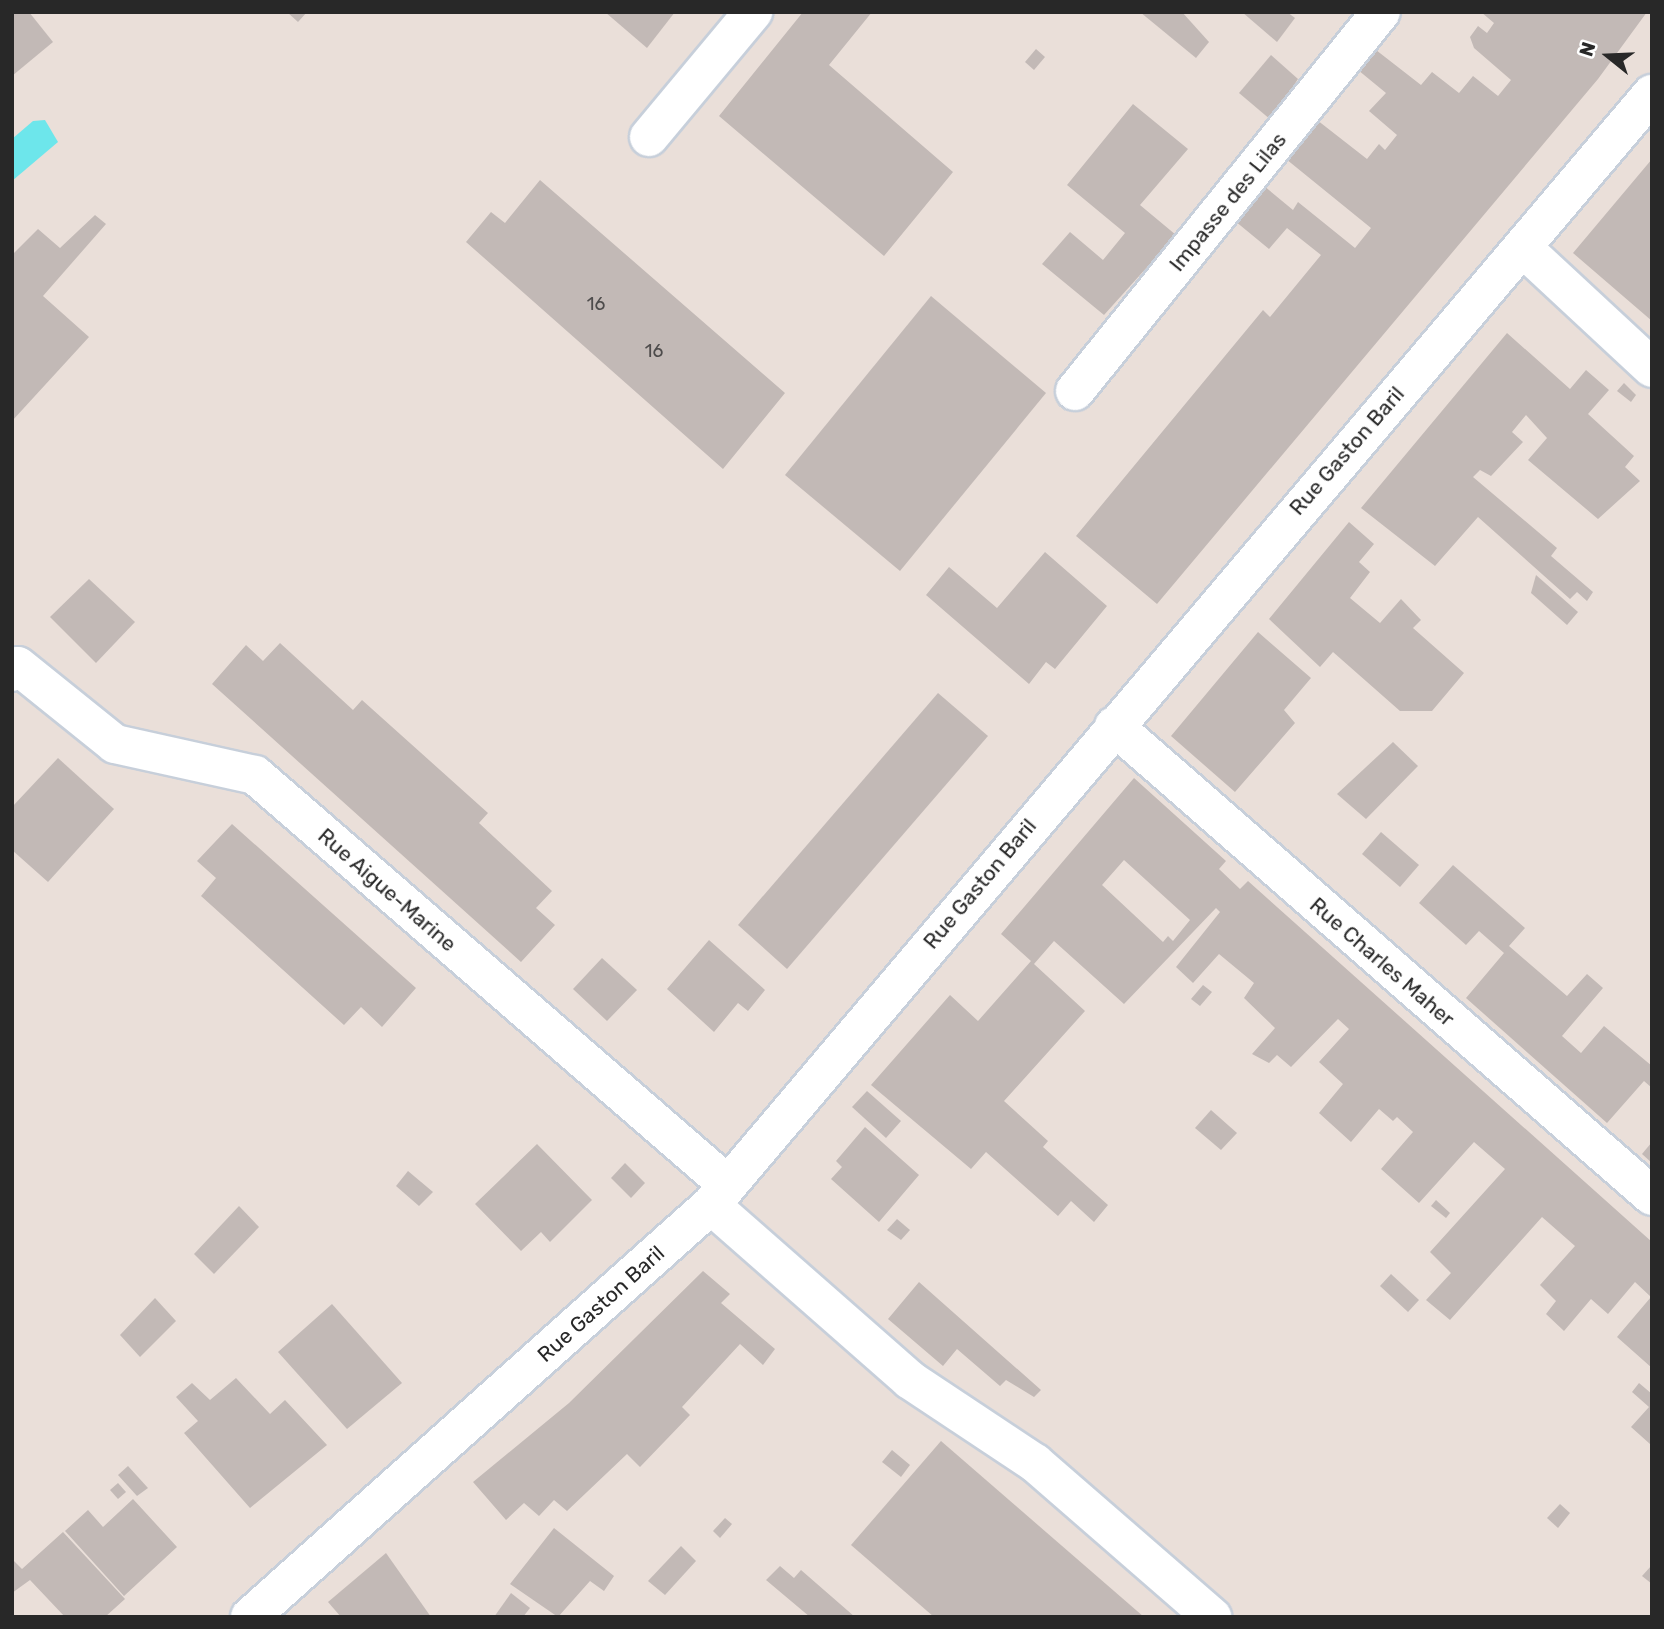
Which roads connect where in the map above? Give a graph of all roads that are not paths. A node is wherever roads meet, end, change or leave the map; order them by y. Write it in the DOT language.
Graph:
graph roads {
  1 [pos="752,12"];
  2 [pos="1381,12"];
  3 [pos="1652,94"];
  4 [pos="649,137"];
  5 [pos="1523,248"];
  6 [pos="1652,368"];
  7 [pos="1075,391"];
  8 [pos="12,672"];
  9 [pos="1114,726"];
  10 [pos="720,1195"];
  11 [pos="1652,1196"];
  12 [pos="250,1617"];
  13 [pos="1212,1617"];
  1 -- 4 [label="street"];
  2 -- 7 [label="street, Impasse des Lilas"];
  3 -- 5 [label="street, Rue Gaston Baril"];
  5 -- 6 [label="street"];
  5 -- 9 [label="street, Rue Gaston Baril"];
  8 -- 10 [label="street, Rue Aigue-Marine"];
  9 -- 10 [label="street, Rue Gaston Baril"];
  9 -- 11 [label="street, Rue Charles Maher"];
  10 -- 12 [label="street, Rue Gaston Baril"];
  10 -- 13 [label="street"];
}
